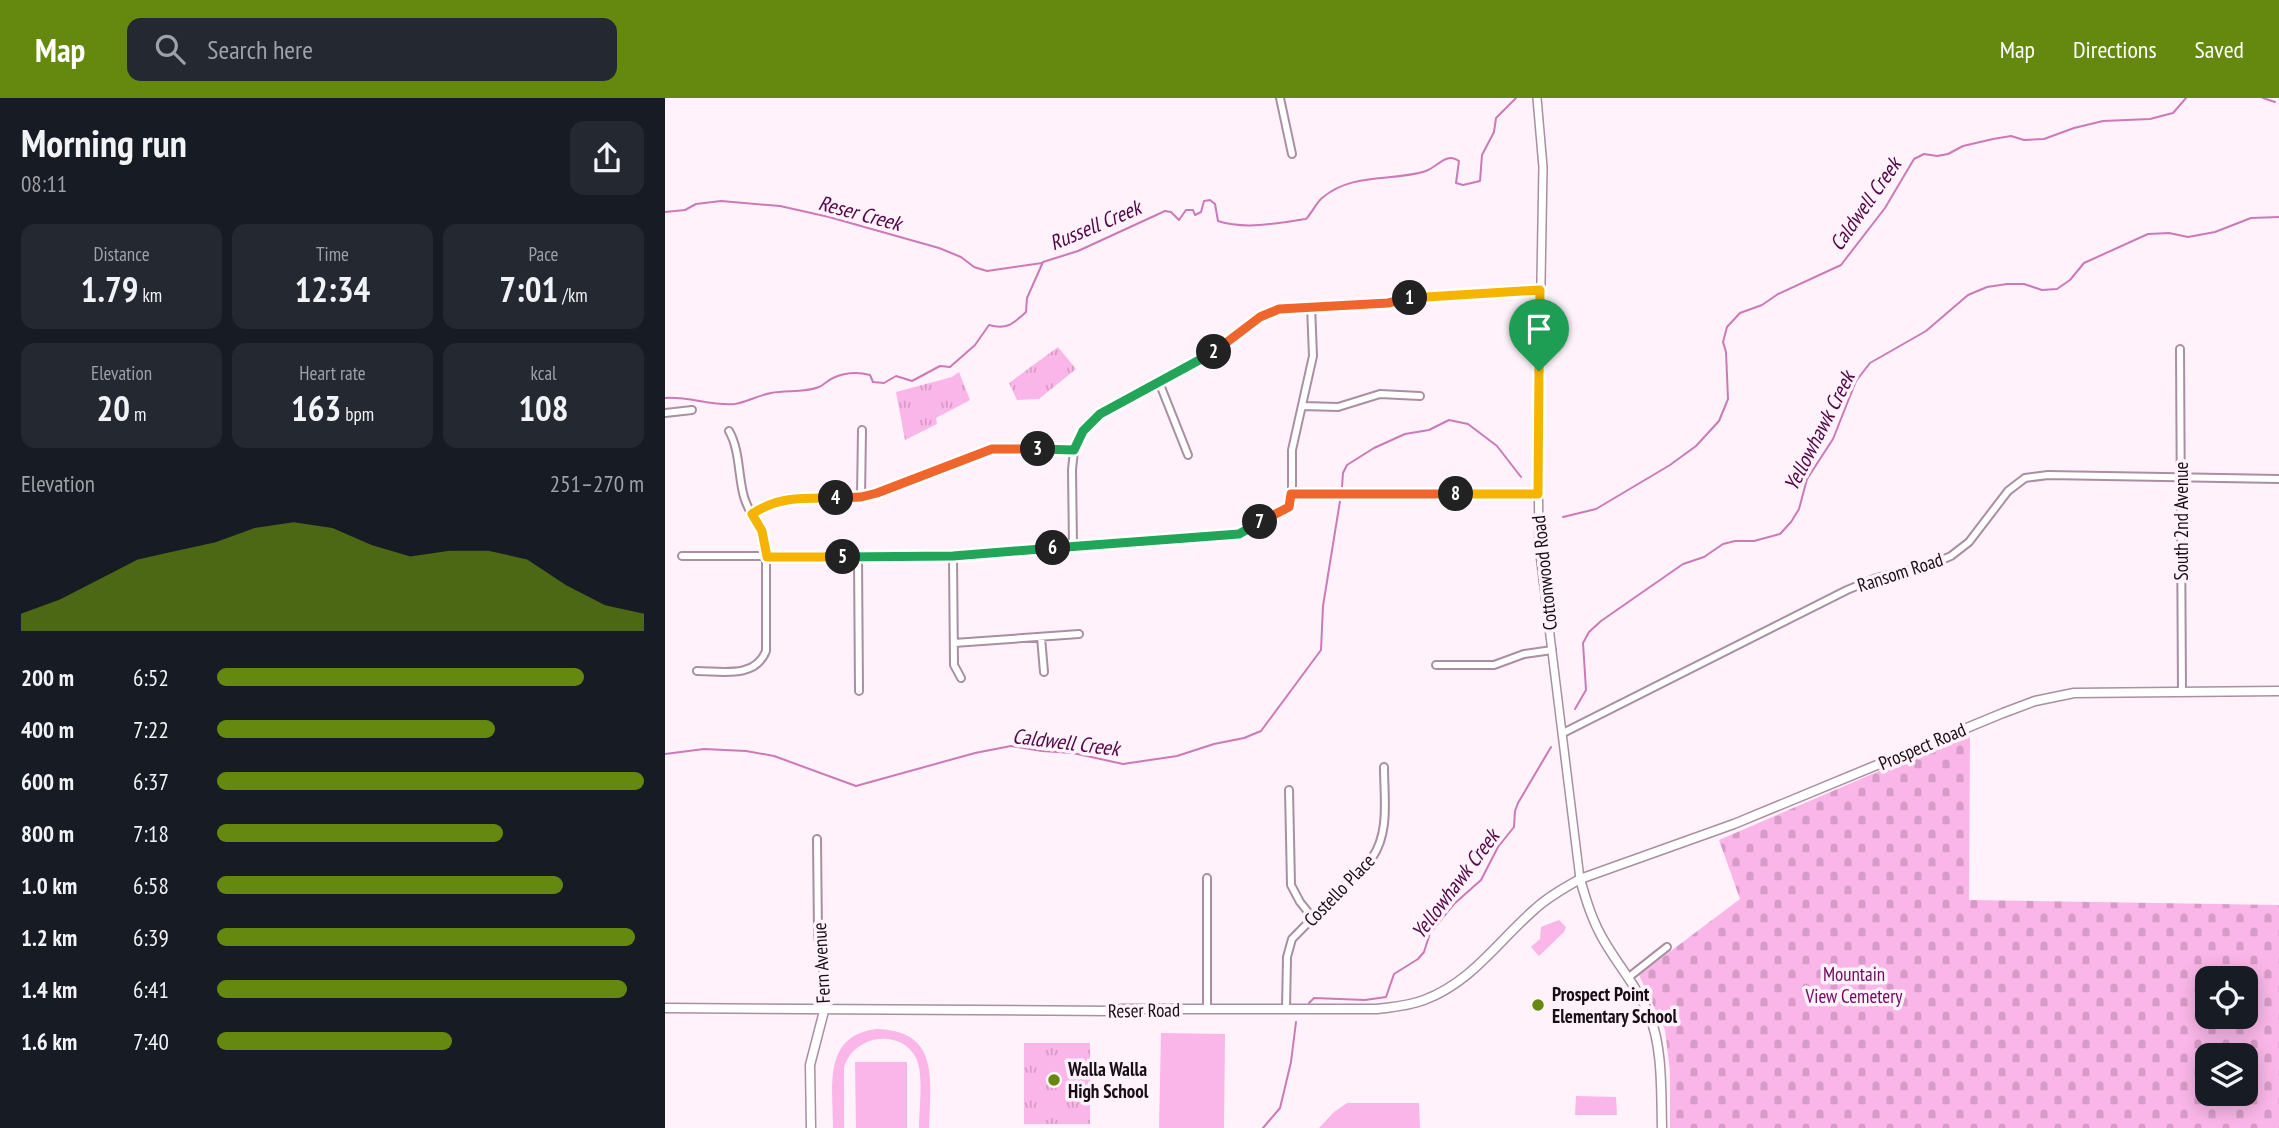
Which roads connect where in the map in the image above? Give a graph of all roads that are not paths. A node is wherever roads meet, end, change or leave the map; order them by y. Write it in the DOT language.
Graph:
graph roads {
  1 [pos="1280,98"];
  2 [pos="1537,98"];
  3 [pos="1292,154"];
  4 [pos="1540,290"];
  5 [pos="1311,306"];
  6 [pos="2180,349"];
  7 [pos="1159,382"];
  8 [pos="1420,396"];
  9 [pos="1303,406"];
  10 [pos="692,410"];
  11 [pos="665,413"];
  12 [pos="862,430"];
  13 [pos="729,431"];
  14 [pos="1074,450"];
  15 [pos="1188,455"];
  16 [pos="2181,479"];
  17 [pos="2279,479"];
  18 [pos="1291,494"];
  19 [pos="1538,494"];
  20 [pos="861,497"];
  21 [pos="752,514"];
  22 [pos="1073,546"];
  23 [pos="682,556"];
  24 [pos="953,556"];
  25 [pos="767,557"];
  26 [pos="858,557"];
  27 [pos="1079,634"];
  28 [pos="1041,636"];
  29 [pos="954,643"];
  30 [pos="1552,650"];
  31 [pos="1436,665"];
  32 [pos="697,671"];
  33 [pos="1044,672"];
  34 [pos="961,678"];
  35 [pos="859,691"];
  36 [pos="2279,691"];
  37 [pos="2182,692"];
  38 [pos="1563,733"];
  39 [pos="1384,767"];
  40 [pos="1289,790"];
  41 [pos="817,839"];
  42 [pos="1207,878"];
  43 [pos="1580,879"];
  44 [pos="1312,917"];
  45 [pos="1667,947"];
  46 [pos="1629,977"];
  47 [pos="665,1008"];
  48 [pos="1207,1009"];
  49 [pos="1286,1009"];
  50 [pos="824,1011"];
  51 [pos="811,1128"];
  52 [pos="1662,1128"];
  1 -- 3 [label="street"];
  2 -- 4 [label="street, Cottonwood Road"];
  4 -- 5 [label="street"];
  4 -- 19 [label="street, Cottonwood Road"];
  5 -- 7 [label="street"];
  5 -- 9 [label="street"];
  6 -- 16 [label="street, South 2nd Avenue"];
  7 -- 14 [label="street"];
  7 -- 15 [label="street"];
  8 -- 9 [label="street"];
  9 -- 18 [label="street"];
  10 -- 11 [label="street"];
  12 -- 20 [label="street"];
  13 -- 21 [label="street"];
  14 -- 20 [label="street"];
  14 -- 22 [label="street"];
  16 -- 17 [label="street, Ransom Road"];
  16 -- 37 [label="street, South 2nd Avenue"];
  16 -- 38 [label="street, Ransom Road"];
  18 -- 19 [label="street"];
  18 -- 22 [label="street"];
  19 -- 30 [label="street, Cottonwood Road"];
  20 -- 21 [label="street"];
  21 -- 25 [label="street"];
  22 -- 24 [label="street"];
  23 -- 25 [label="street"];
  24 -- 26 [label="street"];
  24 -- 29 [label="street"];
  25 -- 26 [label="street"];
  25 -- 32 [label="street"];
  26 -- 35 [label="street"];
  27 -- 28 [label="street"];
  28 -- 29 [label="street"];
  28 -- 33 [label="street"];
  29 -- 34 [label="street"];
  30 -- 31 [label="street"];
  30 -- 38 [label="street, Cottonwood Road"];
  36 -- 37 [label="main road, Prospect Road"];
  37 -- 43 [label="main road, Prospect Road"];
  38 -- 43 [label="street, Cottonwood Road"];
  39 -- 44 [label="street, Costello Place"];
  40 -- 44 [label="street"];
  41 -- 50 [label="street, Fern Avenue"];
  42 -- 48 [label="street"];
  43 -- 46 [label="main road"];
  43 -- 49 [label="main road, Reser Road"];
  44 -- 49 [label="street, Costello Place"];
  45 -- 46 [label="street"];
  46 -- 52 [label="main road"];
  47 -- 50 [label="main road, Reser Road"];
  48 -- 49 [label="main road, Reser Road"];
  48 -- 50 [label="main road, Reser Road"];
  50 -- 51 [label="main road, Fern Avenue"];
}
